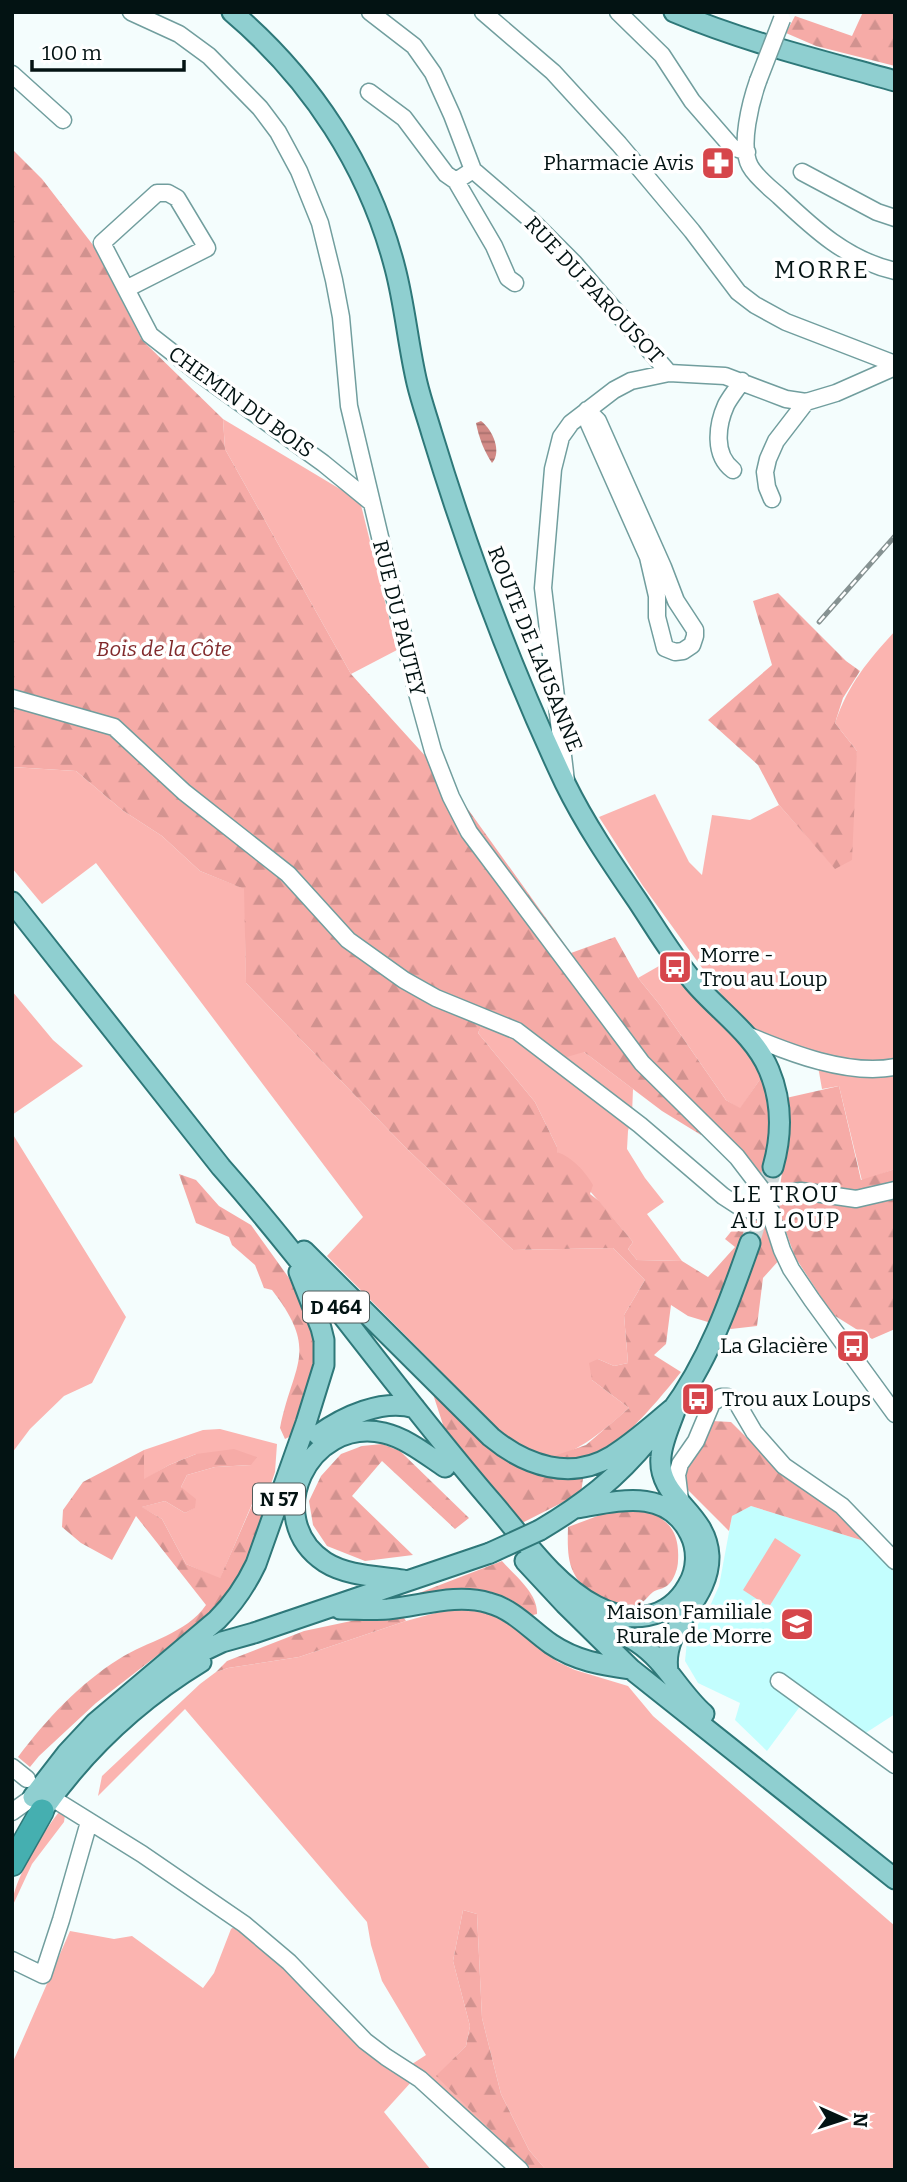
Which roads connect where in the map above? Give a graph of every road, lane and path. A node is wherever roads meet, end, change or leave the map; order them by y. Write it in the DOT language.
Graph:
graph roads {
  1 [pos="131,12"];
  2 [pos="221,12"];
  3 [pos="232,12"];
  4 [pos="370,12"];
  5 [pos="483,12"];
  6 [pos="618,12"];
  7 [pos="674,12"];
  8 [pos="783,15"];
  9 [pos="711,21"];
  10 [pos="12,74"];
  11 [pos="895,81"];
  12 [pos="369,92"];
  13 [pos="319,106"];
  14 [pos="63,120"];
  15 [pos="747,152"];
  16 [pos="473,170"];
  17 [pos="802,172"];
  18 [pos="456,181"];
  19 [pos="895,218"];
  20 [pos="895,271"];
  21 [pos="515,283"];
  22 [pos="126,289"];
  23 [pos="895,366"];
  24 [pos="669,373"];
  25 [pos="742,381"];
  26 [pos="806,402"];
  27 [pos="587,410"];
  28 [pos="729,467"];
  29 [pos="772,499"];
  30 [pos="372,503"];
  31 [pos="630,504"];
  32 [pos="12,698"];
  33 [pos="566,786"];
  34 [pos="12,902"];
  35 [pos="744,1035"];
  36 [pos="788,1052"];
  37 [pos="895,1067"];
  38 [pos="769,1070"];
  39 [pos="221,1167"];
  40 [pos="774,1167"];
  41 [pos="895,1190"];
  42 [pos="768,1203"];
  43 [pos="256,1207"];
  44 [pos="750,1243"];
  45 [pos="299,1272"];
  46 [pos="677,1405"];
  47 [pos="405,1406"];
  48 [pos="895,1414"];
  49 [pos="665,1442"];
  50 [pos="295,1454"];
  51 [pos="686,1454"];
  52 [pos="446,1467"];
  53 [pos="680,1500"];
  54 [pos="577,1508"];
  55 [pos="895,1561"];
  56 [pos="408,1581"];
  57 [pos="586,1600"];
  58 [pos="325,1609"];
  59 [pos="254,1633"];
  60 [pos="671,1637"];
  61 [pos="647,1650"];
  62 [pos="613,1651"];
  63 [pos="631,1669"];
  64 [pos="668,1671"];
  65 [pos="779,1681"];
  66 [pos="139,1686"];
  67 [pos="895,1765"];
  68 [pos="12,1767"];
  69 [pos="41,1797"];
  70 [pos="801,1803"];
  71 [pos="12,1812"];
  72 [pos="89,1822"];
  73 [pos="12,1832"];
  74 [pos="12,1864"];
  75 [pos="895,1879"];
  76 [pos="12,1960"];
  77 [pos="520,2170"];
  1 -- 30 [label="street, RUE DU PAUTEY"];
  2 -- 13 [label="main road, ROUTE DE LAUSANNE"];
  3 -- 13 [label="main road, ROUTE DE LAUSANNE"];
  4 -- 16 [label="street, RUE DU PAROUSOT"];
  5 -- 23 [label="street"];
  6 -- 15 [label="street"];
  7 -- 9 [label="main road"];
  8 -- 15 [label="street, bridge"];
  9 -- 11 [label="main road"];
  10 -- 14 [label="street"];
  12 -- 18 [label="street"];
  13 -- 33 [label="main road, ROUTE DE LAUSANNE"];
  15 -- 20 [label="street"];
  16 -- 18 [label="street"];
  16 -- 24 [label="street, RUE DU PAROUSOT"];
  17 -- 19 [label="street"];
  18 -- 21 [label="street"];
  22 -- 22 [label="street, CHEMIN DU BOIS"];
  22 -- 30 [label="street, CHEMIN DU BOIS"];
  23 -- 26 [label="street"];
  24 -- 25 [label="street"];
  24 -- 27 [label="street"];
  25 -- 26 [label="street"];
  25 -- 28 [label="street"];
  26 -- 29 [label="street"];
  27 -- 31 [label="street"];
  27 -- 33 [label="street"];
  30 -- 42 [label="street, RUE DU PAUTEY"];
  31 -- 31 [label="street"];
  32 -- 42 [label="street"];
  33 -- 35 [label="main road, ROUTE DE LAUSANNE"];
  34 -- 39 [label="main road, N 57"];
  35 -- 36 [label="street"];
  35 -- 38 [label="main road, ROUTE DE LAUSANNE"];
  36 -- 37 [label="street"];
  36 -- 38 [label="street"];
  38 -- 40 [label="main road, ROUTE DE LAUSANNE"];
  39 -- 43 [label="main road, D 464"];
  39 -- 45 [label="main road, N 57"];
  41 -- 42 [label="street"];
  42 -- 48 [label="street, RUE DU PAUTEY"];
  43 -- 46 [label="main road"];
  43 -- 47 [label="main road, D 464"];
  44 -- 46 [label="main road"];
  45 -- 47 [label="main road, D 464"];
  45 -- 50 [label="main road, N 57"];
  46 -- 49 [label="main road"];
  46 -- 54 [label="main road"];
  47 -- 50 [label="main road"];
  47 -- 52 [label="main road, D 464"];
  47 -- 57 [label="main road, D 464"];
  49 -- 51 [label="street"];
  49 -- 53 [label="main road"];
  50 -- 66 [label="main road, N 57"];
  51 -- 53 [label="street"];
  51 -- 55 [label="street"];
  52 -- 56 [label="main road"];
  52 -- 62 [label="main road, D 464"];
  53 -- 60 [label="main road"];
  54 -- 56 [label="main road, N 57, bridge"];
  54 -- 57 [label="main road"];
  56 -- 58 [label="main road, N 57"];
  57 -- 61 [label="main road, D 464"];
  58 -- 59 [label="main road, N 57"];
  58 -- 63 [label="main road"];
  59 -- 66 [label="main road, N 57"];
  59 -- 69 [label="main road, N 57"];
  60 -- 61 [label="main road"];
  60 -- 64 [label="main road"];
  61 -- 62 [label="main road"];
  61 -- 64 [label="main road, D 464"];
  62 -- 63 [label="main road, D 464"];
  63 -- 70 [label="main road, D 464"];
  64 -- 70 [label="main road, D 464"];
  65 -- 67 [label="street"];
  66 -- 69 [label="main road, N 57"];
  68 -- 69 [label="street"];
  69 -- 71 [label="street"];
  69 -- 72 [label="street"];
  69 -- 73 [label="highway, N 57"];
  69 -- 74 [label="highway, N 57"];
  70 -- 75 [label="main road, D 464"];
  72 -- 76 [label="street"];
  72 -- 77 [label="street"];
}
